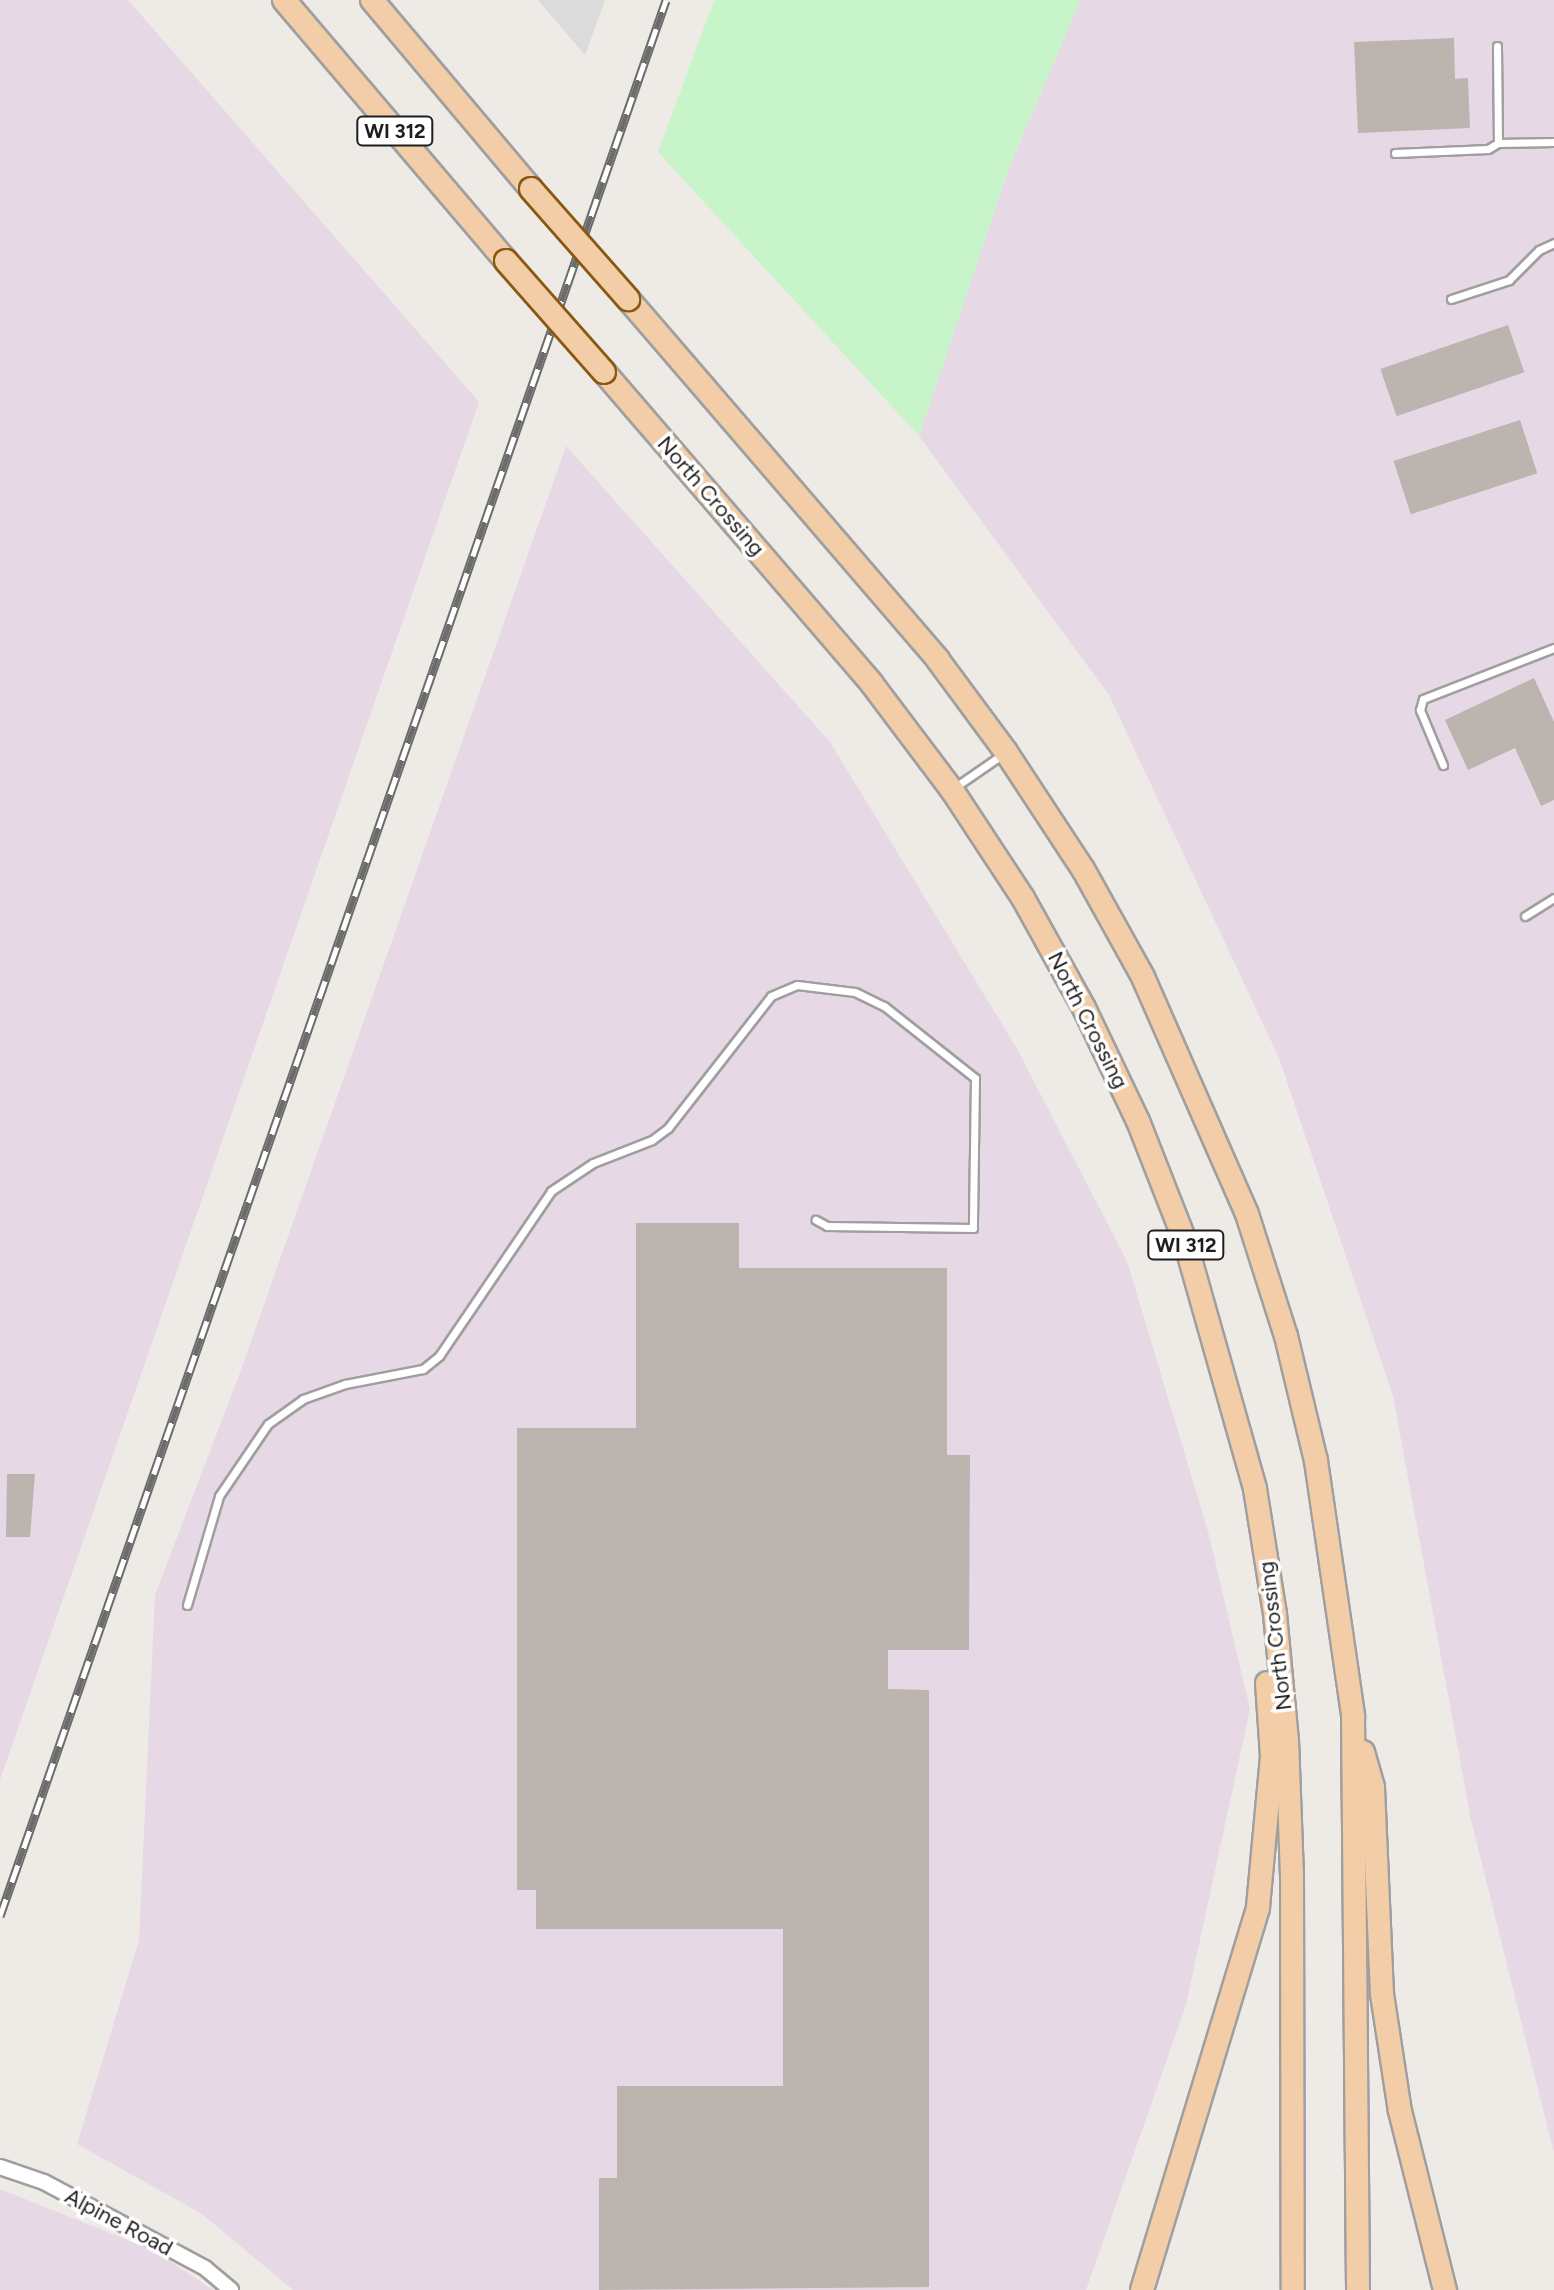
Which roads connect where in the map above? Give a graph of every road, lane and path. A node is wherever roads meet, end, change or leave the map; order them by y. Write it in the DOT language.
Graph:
graph roads {
  1 [pos="284,0"];
  2 [pos="372,0"];
  3 [pos="1497,46"];
  4 [pos="1554,142"];
  5 [pos="1498,143"];
  6 [pos="1395,153"];
  7 [pos="1554,243"];
  8 [pos="1451,299"];
  9 [pos="1554,648"];
  10 [pos="1006,752"];
  11 [pos="1443,765"];
  12 [pos="952,790"];
  13 [pos="1554,898"];
  14 [pos="1525,916"];
  15 [pos="816,1220"];
  16 [pos="187,1605"];
  17 [pos="1275,1614"];
  18 [pos="1353,1715"];
  19 [pos="0,2167"];
  20 [pos="231,2290"];
  21 [pos="1142,2290"];
  22 [pos="1293,2290"];
  23 [pos="1358,2290"];
  24 [pos="1445,2290"];
  1 -- 12 [label="main road, North Crossing / WI 312, bridge"];
  2 -- 10 [label="main road, WI 312, bridge"];
  3 -- 5 [label="lane"];
  4 -- 5 [label="lane"];
  5 -- 6 [label="lane"];
  7 -- 8 [label="lane"];
  9 -- 11 [label="lane"];
  10 -- 12 [label="lane"];
  10 -- 18 [label="main road"];
  12 -- 17 [label="main road, North Crossing / WI 312"];
  13 -- 14 [label="lane"];
  15 -- 16 [label="lane"];
  17 -- 21 [label="main road"];
  17 -- 22 [label="main road, North Crossing / WI 312"];
  18 -- 23 [label="main road"];
  18 -- 24 [label="main road"];
  19 -- 20 [label="street, Alpine Road"];
}
